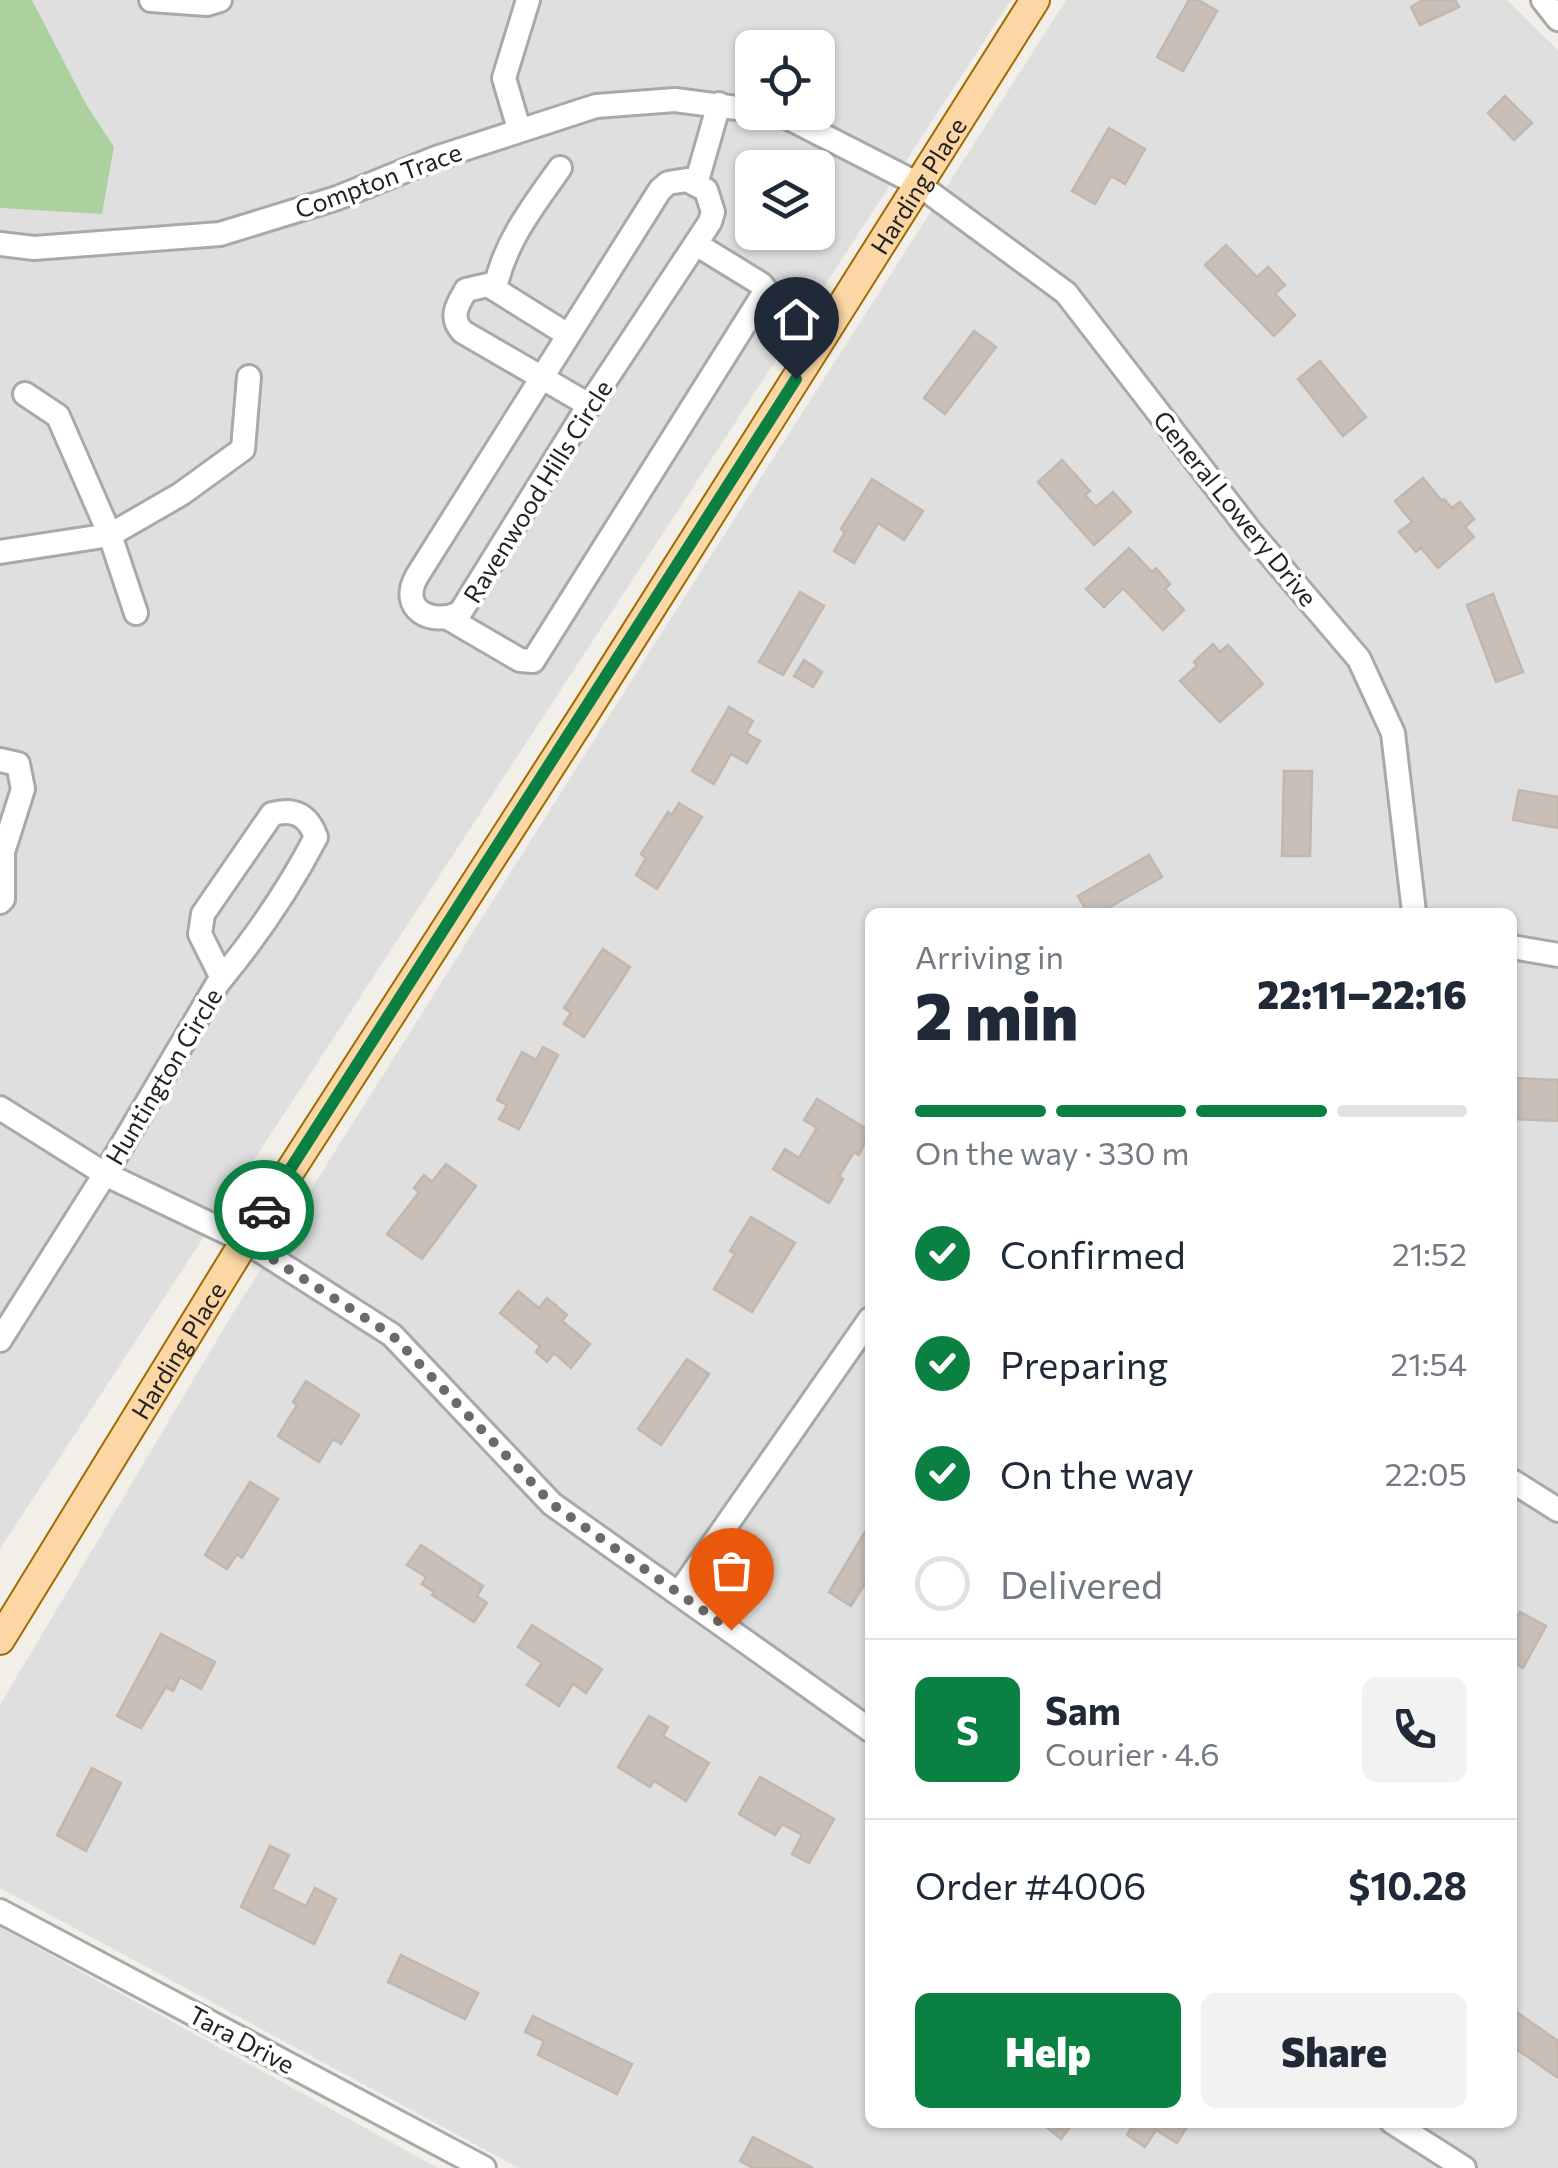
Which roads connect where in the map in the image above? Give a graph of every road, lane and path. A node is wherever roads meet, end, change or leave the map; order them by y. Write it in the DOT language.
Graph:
graph roads {
  1 [pos="151,0"];
  2 [pos="220,0"];
  3 [pos="528,0"];
  4 [pos="1034,0"];
  5 [pos="1543,0"];
  6 [pos="1558,20"];
  7 [pos="719,104"];
  8 [pos="735,107"];
  9 [pos="520,129"];
  10 [pos="812,130"];
  11 [pos="560,168"];
  12 [pos="696,184"];
  13 [pos="918,184"];
  14 [pos="0,244"];
  15 [pos="696,244"];
  16 [pos="495,289"];
  17 [pos="568,335"];
  18 [pos="249,378"];
  19 [pos="542,378"];
  20 [pos="25,394"];
  21 [pos="590,406"];
  22 [pos="110,534"];
  23 [pos="0,552"];
  24 [pos="136,613"];
  25 [pos="448,618"];
  26 [pos="0,760"];
  27 [pos="0,902"];
  28 [pos="1414,908"];
  29 [pos="1517,948"];
  30 [pos="1558,955"];
  31 [pos="222,978"];
  32 [pos="0,1108"];
  33 [pos="105,1174"];
  34 [pos="244,1241"];
  35 [pos="865,1325"];
  36 [pos="0,1340"];
  37 [pos="1517,1485"];
  38 [pos="1558,1510"];
  39 [pos="679,1593"];
  40 [pos="0,1640"];
  41 [pos="865,1726"];
  42 [pos="0,1910"];
  43 [pos="1401,2128"];
  44 [pos="484,2168"];
  45 [pos="1464,2168"];
  1 -- 2 [label="street"];
  3 -- 9 [label="street"];
  4 -- 13 [label="main road, Harding Place"];
  5 -- 6 [label="street"];
  7 -- 8 [label="street, Compton Trace"];
  7 -- 9 [label="street, Compton Trace"];
  7 -- 12 [label="street, Ravenwood Hills Circle"];
  9 -- 14 [label="street, Compton Trace"];
  10 -- 13 [label="street"];
  11 -- 16 [label="street"];
  12 -- 15 [label="street, Ravenwood Hills Circle"];
  12 -- 17 [label="street, Ravenwood Hills Circle"];
  13 -- 28 [label="street, General Lowery Drive"];
  13 -- 34 [label="main road, Harding Place"];
  15 -- 21 [label="street, Ravenwood Hills Circle"];
  15 -- 25 [label="street"];
  16 -- 17 [label="street"];
  16 -- 19 [label="street"];
  17 -- 19 [label="street, Ravenwood Hills Circle"];
  18 -- 22 [label="street"];
  19 -- 21 [label="street"];
  19 -- 25 [label="street, Ravenwood Hills Circle"];
  20 -- 22 [label="street"];
  21 -- 25 [label="street, Ravenwood Hills Circle"];
  22 -- 23 [label="street"];
  22 -- 24 [label="street"];
  26 -- 27 [label="street"];
  29 -- 30 [label="street"];
  31 -- 31 [label="street, Huntington Circle"];
  31 -- 33 [label="street, Huntington Circle"];
  32 -- 33 [label="street, Huntington Circle"];
  33 -- 34 [label="street, Huntington Circle"];
  33 -- 36 [label="street, Huntington Circle"];
  34 -- 39 [label="street, Huntington Circle"];
  34 -- 40 [label="main road, Harding Place"];
  35 -- 39 [label="street"];
  37 -- 38 [label="street"];
  39 -- 41 [label="street, Huntington Circle"];
  42 -- 44 [label="street, Tara Drive"];
  43 -- 45 [label="street"];
}
